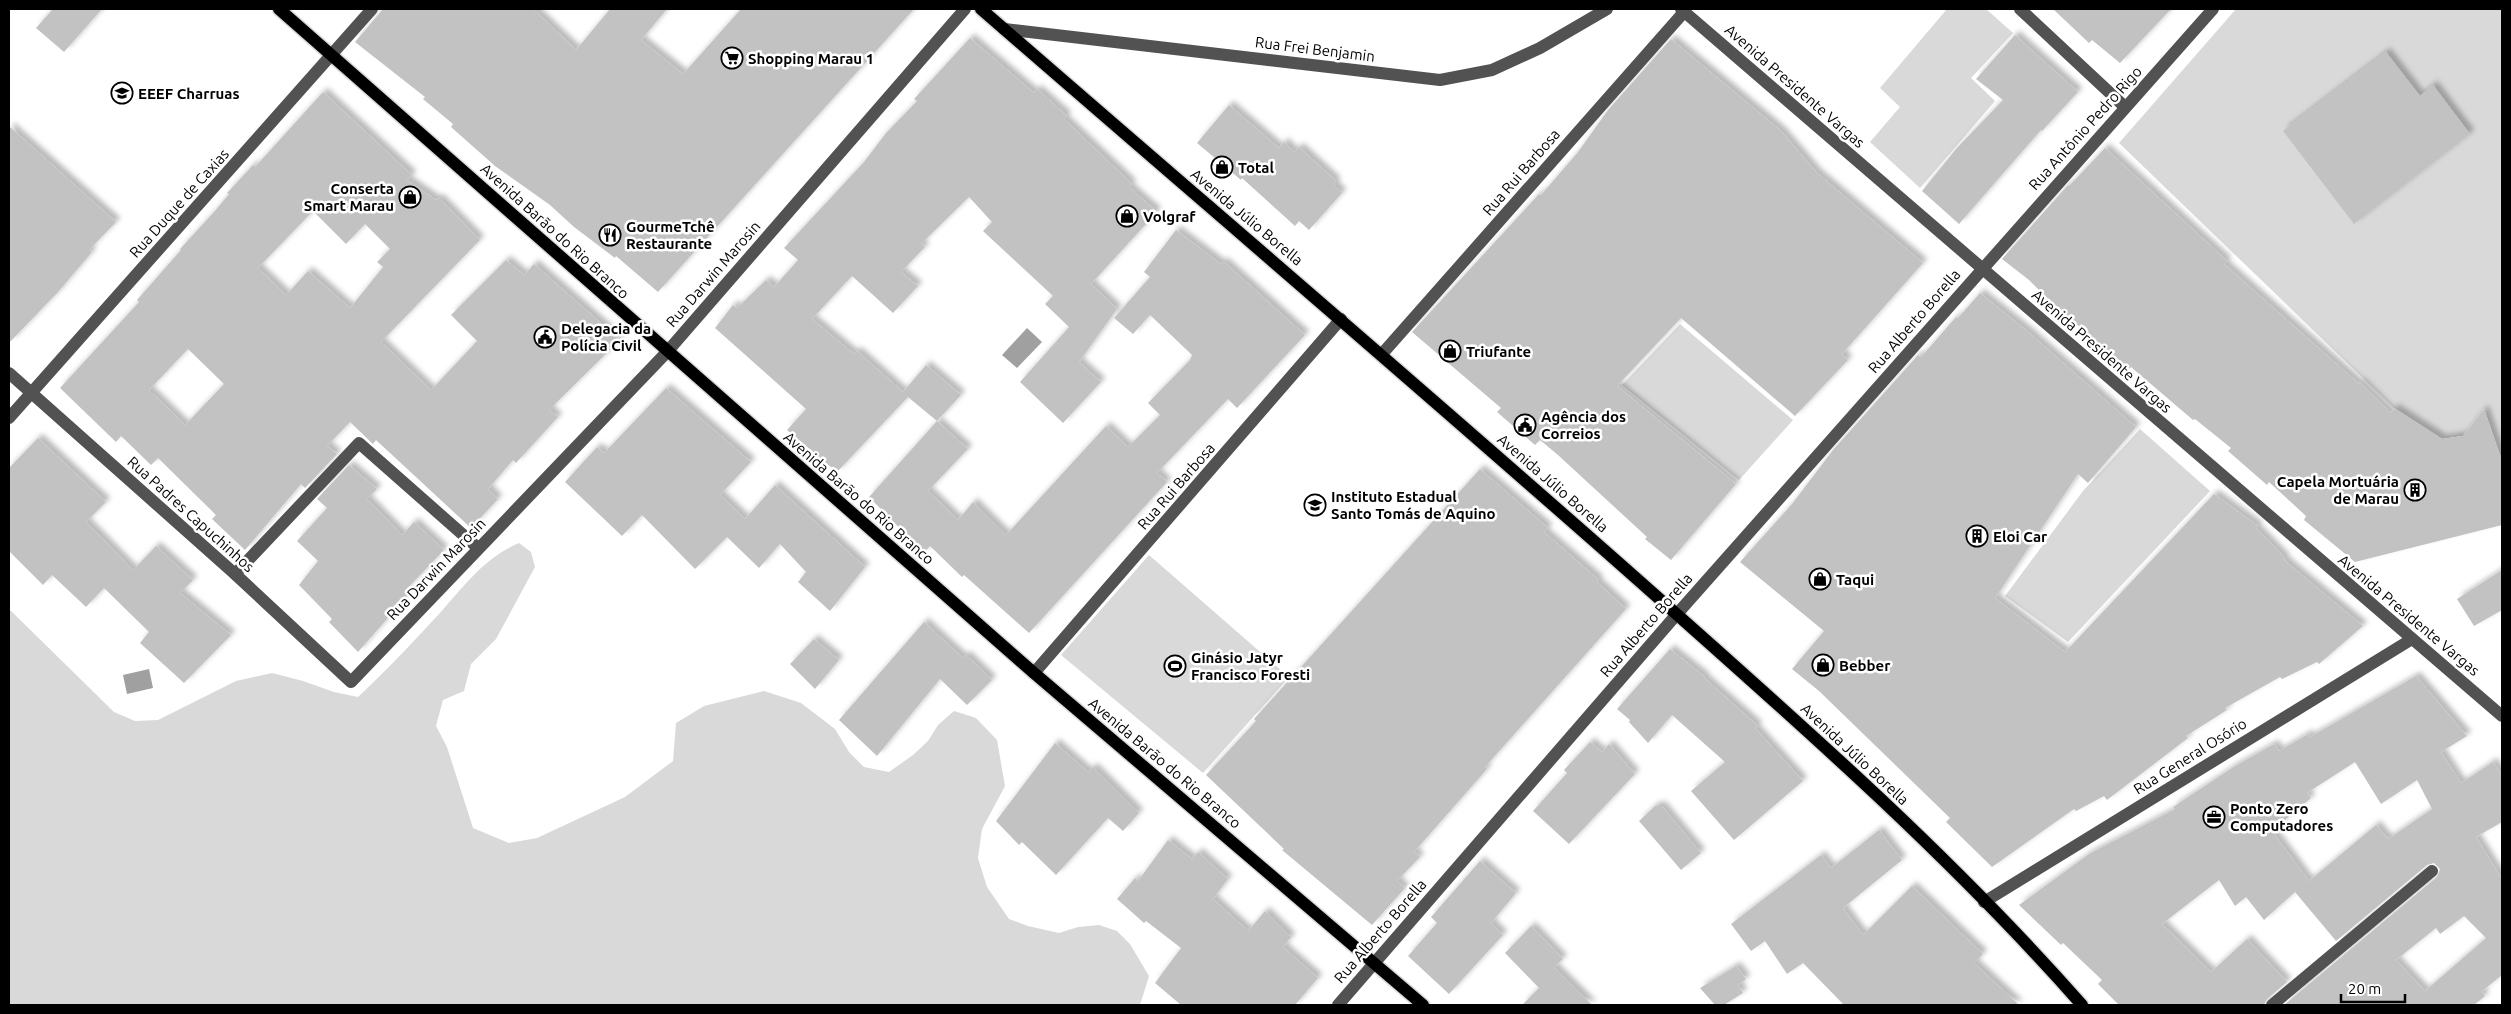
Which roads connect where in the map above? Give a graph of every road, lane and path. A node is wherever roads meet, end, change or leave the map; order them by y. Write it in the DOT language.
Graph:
graph roads {
  1 [pos="279,9"];
  2 [pos="372,9"];
  3 [pos="965,9"];
  4 [pos="981,9"];
  5 [pos="1607,9"];
  6 [pos="2020,9"];
  7 [pos="2213,9"];
  8 [pos="1683,10"];
  9 [pos="1004,28"];
  10 [pos="332,55"];
  11 [pos="2125,107"];
  12 [pos="1981,269"];
  13 [pos="1341,319"];
  14 [pos="667,352"];
  15 [pos="1382,354"];
  16 [pos="9,373"];
  17 [pos="31,393"];
  18 [pos="9,418"];
  19 [pos="478,548"];
  20 [pos="235,574"];
  21 [pos="1676,614"];
  22 [pos="2412,639"];
  23 [pos="1034,673"];
  24 [pos="351,682"];
  25 [pos="2502,716"];
  26 [pos="2432,871"];
  27 [pos="1984,902"];
  28 [pos="1374,963"];
  29 [pos="2077,1003"];
  30 [pos="1338,1005"];
  31 [pos="1423,1005"];
  32 [pos="2272,1005"];
  1 -- 10 [label="main road, Avenida Barão do Rio Branco"];
  2 -- 10 [label="street, Rua Duque de Caxias"];
  3 -- 14 [label="street, Rua Darwin Marosin"];
  4 -- 9 [label="main road, Avenida Júlio Borella"];
  5 -- 9 [label="street, Rua Frei Benjamin"];
  6 -- 11 [label="street"];
  7 -- 11 [label="street, Rua Antônio Pedro Rigo"];
  8 -- 12 [label="street, Avenida Presidente Vargas"];
  8 -- 15 [label="street, Rua Rui Barbosa"];
  9 -- 13 [label="main road, Avenida Júlio Borella"];
  10 -- 14 [label="main road, Avenida Barão do Rio Branco"];
  10 -- 17 [label="street, Rua Duque de Caxias"];
  11 -- 12 [label="street, Rua Antônio Pedro Rigo"];
  12 -- 21 [label="street, Rua Alberto Borella"];
  12 -- 22 [label="street, Avenida Presidente Vargas"];
  13 -- 15 [label="main road, Avenida Júlio Borella"];
  13 -- 23 [label="street, Rua Rui Barbosa"];
  14 -- 19 [label="street, Rua Darwin Marosin"];
  14 -- 23 [label="main road, Avenida Barão do Rio Branco"];
  15 -- 21 [label="main road, Avenida Júlio Borella"];
  16 -- 17 [label="street, Rua Padres Capuchinhos"];
  17 -- 18 [label="street, Rua Duque de Caxias"];
  17 -- 20 [label="street, Rua Padres Capuchinhos"];
  19 -- 20 [label="street"];
  19 -- 24 [label="street, Rua Darwin Marosin"];
  20 -- 24 [label="street, Rua Padres Capuchinhos"];
  21 -- 27 [label="main road, Avenida Júlio Borella"];
  21 -- 28 [label="street, Rua Alberto Borella"];
  22 -- 25 [label="street, Avenida Presidente Vargas"];
  22 -- 27 [label="street, Rua General Osório"];
  23 -- 28 [label="main road, Avenida Barão do Rio Branco"];
  26 -- 32 [label="street"];
  27 -- 29 [label="main road, Avenida Júlio Borella"];
  28 -- 30 [label="street, Rua Alberto Borella"];
  28 -- 31 [label="main road, Avenida Barão do Rio Branco"];
}
